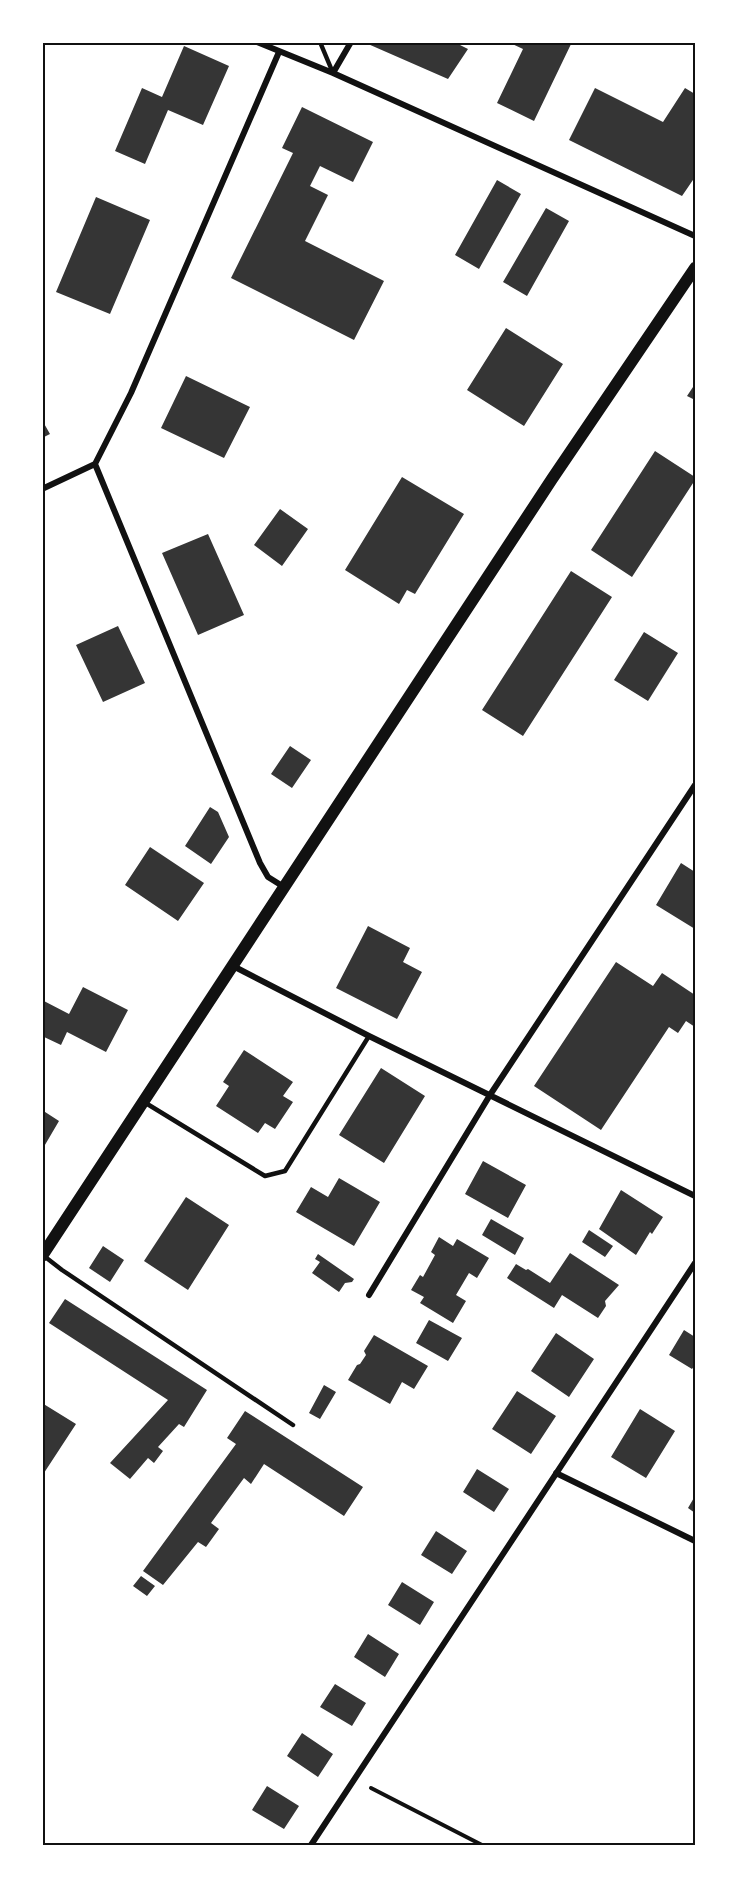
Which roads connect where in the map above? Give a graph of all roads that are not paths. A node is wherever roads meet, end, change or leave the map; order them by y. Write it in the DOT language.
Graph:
graph roads {
  1 [pos="256,42"];
  2 [pos="321,42"];
  3 [pos="351,42"];
  4 [pos="279,52"];
  5 [pos="333,73"];
  6 [pos="695,236"];
  7 [pos="695,268"];
  8 [pos="95,464"];
  9 [pos="42,489"];
  10 [pos="695,785"];
  11 [pos="284,887"];
  12 [pos="232,966"];
  13 [pos="369,1036"];
  14 [pos="490,1095"];
  15 [pos="142,1101"];
  16 [pos="695,1196"];
  17 [pos="42,1256"];
  18 [pos="695,1263"];
  19 [pos="369,1295"];
  20 [pos="293,1425"];
  21 [pos="556,1473"];
  22 [pos="695,1541"];
  23 [pos="311,1845"];
  1 -- 4 [label="street"];
  2 -- 5 [label="lane"];
  3 -- 5 [label="street"];
  4 -- 5 [label="street"];
  4 -- 8 [label="street"];
  5 -- 6 [label="street"];
  7 -- 11 [label="main road"];
  8 -- 9 [label="street"];
  8 -- 11 [label="street"];
  10 -- 14 [label="street"];
  11 -- 12 [label="main road"];
  12 -- 13 [label="street"];
  12 -- 15 [label="main road"];
  13 -- 14 [label="street"];
  13 -- 15 [label="lane"];
  14 -- 16 [label="street"];
  14 -- 19 [label="street"];
  15 -- 17 [label="main road"];
  17 -- 20 [label="lane"];
  18 -- 21 [label="street"];
  21 -- 22 [label="street"];
  21 -- 23 [label="street"];
}
